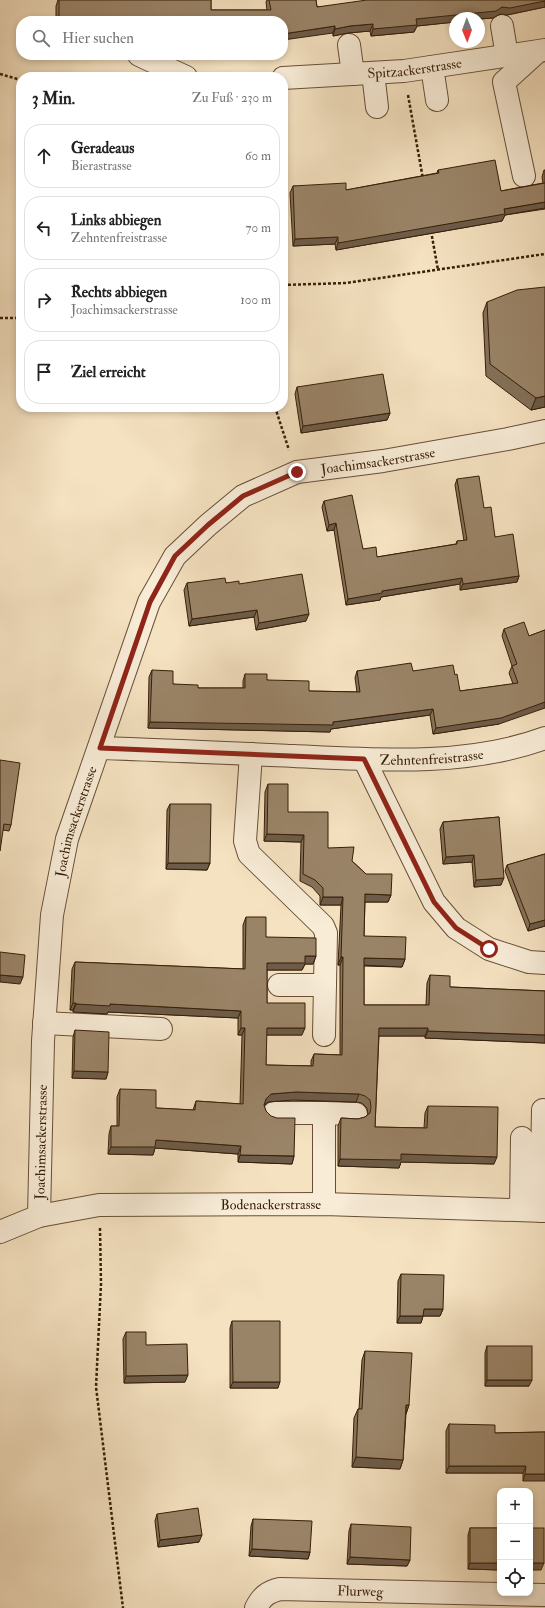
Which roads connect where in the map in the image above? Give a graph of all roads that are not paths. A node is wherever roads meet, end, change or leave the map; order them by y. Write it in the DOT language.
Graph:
graph roads {
  1 [pos="502,26"];
  2 [pos="349,45"];
  3 [pos="541,51"];
  4 [pos="507,56"];
  5 [pos="150,60"];
  6 [pos="432,67"];
  7 [pos="175,72"];
  8 [pos="363,73"];
  9 [pos="288,78"];
  10 [pos="437,100"];
  11 [pos="377,107"];
  12 [pos="524,176"];
  13 [pos="545,431"];
  14 [pos="545,738"];
  15 [pos="100,748"];
  16 [pos="251,754"];
  17 [pos="364,759"];
  18 [pos="545,963"];
  19 [pos="279,985"];
  20 [pos="325,985"];
  21 [pos="44,1023"];
  22 [pos="161,1029"];
  23 [pos="324,1035"];
  24 [pos="543,1110"];
  25 [pos="274,1113"];
  26 [pos="324,1113"];
  27 [pos="356,1114"];
  28 [pos="522,1138"];
  29 [pos="324,1204"];
  30 [pos="535,1210"];
  31 [pos="39,1216"];
  32 [pos="0,1232"];
  33 [pos="545,1595"];
  34 [pos="256,1608"];
  1 -- 4 [label="street"];
  2 -- 8 [label="street"];
  3 -- 4 [label="street, Spitzackerstrasse"];
  3 -- 12 [label="street"];
  4 -- 6 [label="street, Spitzackerstrasse"];
  5 -- 7 [label="street"];
  6 -- 8 [label="street, Spitzackerstrasse"];
  6 -- 10 [label="street"];
  8 -- 9 [label="street, Spitzackerstrasse"];
  8 -- 11 [label="street"];
  13 -- 15 [label="street, Joachimsackerstrasse"];
  14 -- 17 [label="street, Zehntenfreistrasse"];
  15 -- 16 [label="street, Zehntenfreistrasse"];
  15 -- 21 [label="street, Joachimsackerstrasse"];
  16 -- 17 [label="street, Zehntenfreistrasse"];
  16 -- 20 [label="street"];
  17 -- 18 [label="street"];
  19 -- 20 [label="street"];
  20 -- 23 [label="street"];
  21 -- 22 [label="street"];
  21 -- 31 [label="street, Joachimsackerstrasse"];
  24 -- 30 [label="street"];
  25 -- 26 [label="street"];
  26 -- 27 [label="street"];
  26 -- 29 [label="street"];
  28 -- 30 [label="street"];
  29 -- 30 [label="street, Bodenackerstrasse"];
  29 -- 31 [label="street, Bodenackerstrasse"];
  31 -- 32 [label="street, Bodenackerstrasse"];
  33 -- 34 [label="street, Flurweg"];
}
